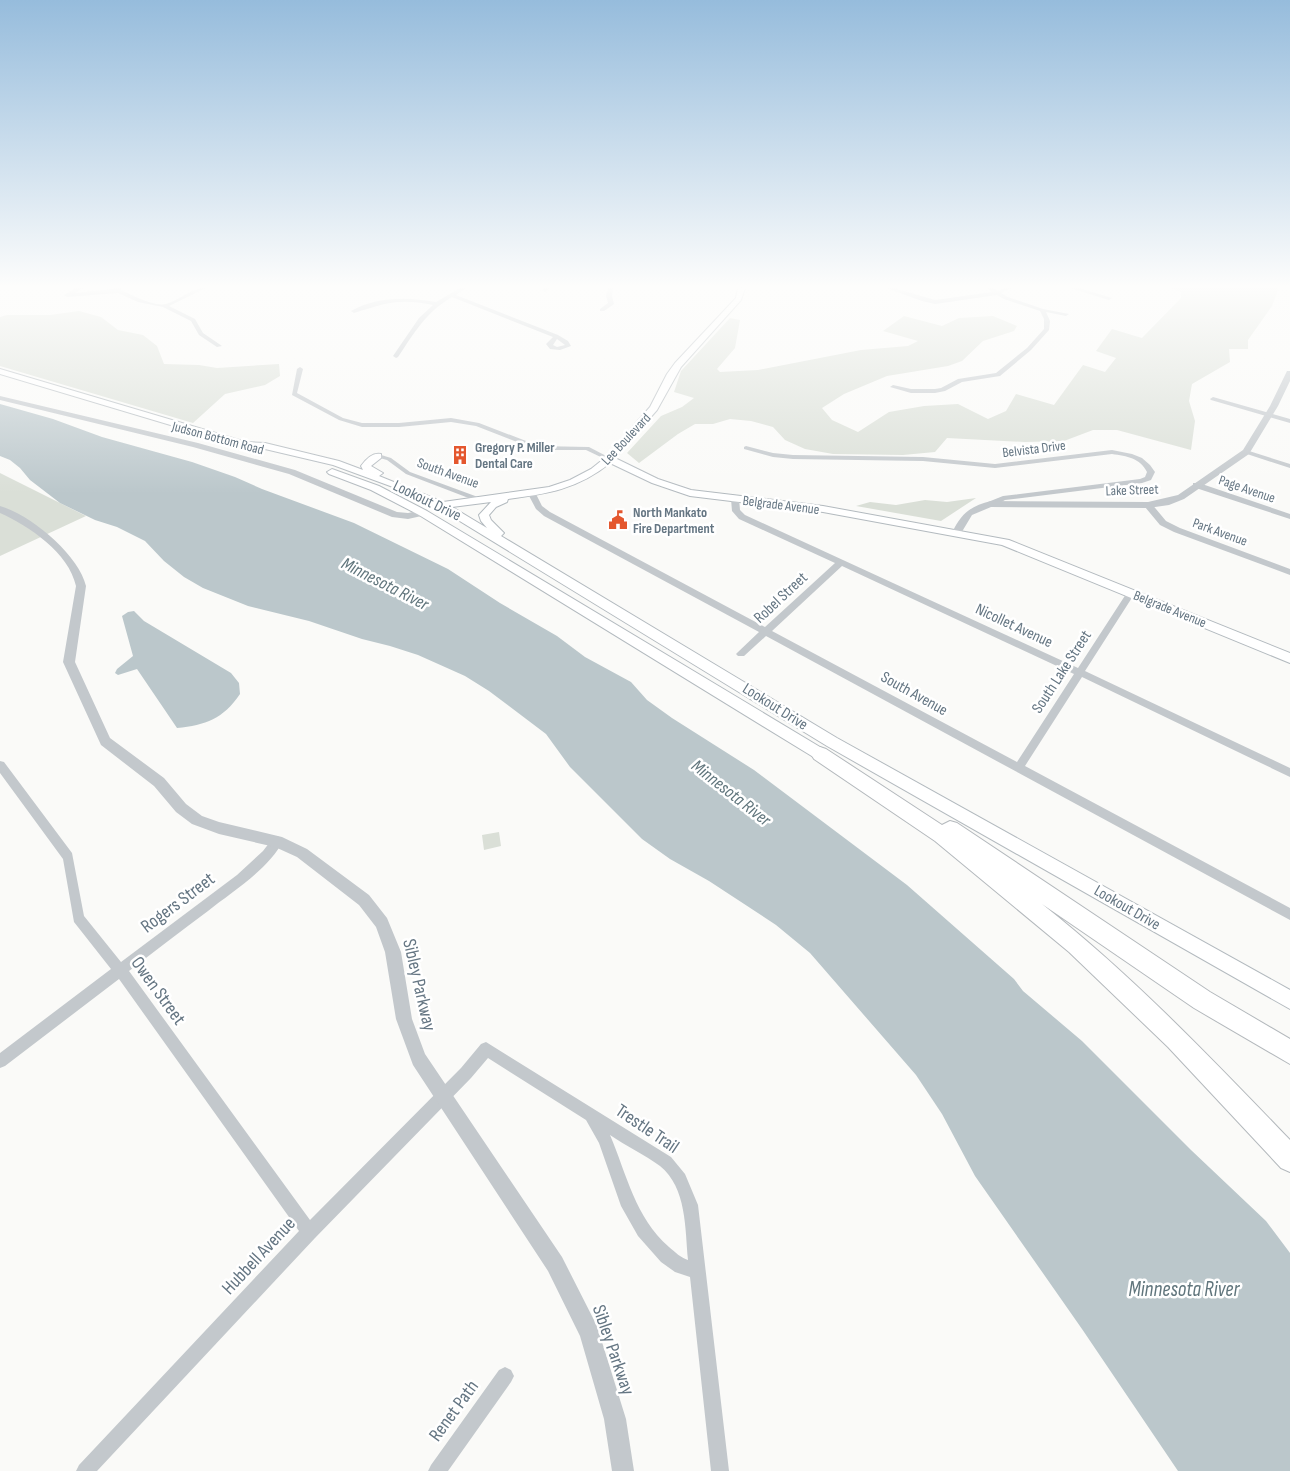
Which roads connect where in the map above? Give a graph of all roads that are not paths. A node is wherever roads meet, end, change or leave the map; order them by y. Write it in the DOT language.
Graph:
graph roads {
  1 [pos="685,357"];
  2 [pos="1020,357"];
  3 [pos="300,369"];
  4 [pos="0,371"];
  5 [pos="1289,378"];
  6 [pos="893,387"];
  7 [pos="0,398"];
  8 [pos="1213,399"];
  9 [pos="1269,415"];
  10 [pos="1290,421"];
  11 [pos="249,444"];
  12 [pos="746,448"];
  13 [pos="1246,452"];
  14 [pos="378,456"];
  15 [pos="609,459"];
  16 [pos="336,463"];
  17 [pos="1290,466"];
  18 [pos="1196,485"];
  19 [pos="417,494"];
  20 [pos="532,494"];
  21 [pos="510,497"];
  22 [pos="735,499"];
  23 [pos="482,500"];
  24 [pos="991,504"];
  25 [pos="1148,505"];
  26 [pos="441,506"];
  27 [pos="0,509"];
  28 [pos="423,513"];
  29 [pos="1290,517"];
  30 [pos="957,533"];
  31 [pos="840,563"];
  32 [pos="544,566"];
  33 [pos="1290,572"];
  34 [pos="1131,593"];
  35 [pos="767,631"];
  36 [pos="741,654"];
  37 [pos="1290,658"];
  38 [pos="1079,672"];
  39 [pos="820,754"];
  40 [pos="0,764"];
  41 [pos="1018,768"];
  42 [pos="1290,772"];
  43 [pos="277,841"];
  44 [pos="1290,914"];
  45 [pos="120,970"];
  46 [pos="1290,1000"];
  47 [pos="486,1049"];
  48 [pos="1290,1052"];
  49 [pos="0,1061"];
  50 [pos="441,1095"];
  51 [pos="588,1114"];
  52 [pos="1290,1159"];
  53 [pos="309,1232"];
  54 [pos="697,1269"];
  55 [pos="505,1376"];
  56 [pos="85,1471"];
  57 [pos="437,1471"];
  58 [pos="623,1471"];
  59 [pos="720,1471"];
  1 -- 15 [label="main road, Lee Boulevard"];
  2 -- 6 [label="street"];
  3 -- 15 [label="street, Belgrade Avenue"];
  4 -- 11 [label="main road, Lookout Drive"];
  5 -- 9 [label="street, Lake Street"];
  7 -- 28 [label="street, Judson Bottom Road"];
  8 -- 9 [label="street"];
  9 -- 10 [label="street"];
  9 -- 13 [label="street, Lake Street"];
  11 -- 16 [label="main road, Lookout Drive"];
  11 -- 28 [label="main road, Lookout Drive"];
  12 -- 24 [label="street, Belvista Drive"];
  13 -- 17 [label="street"];
  13 -- 18 [label="street, Lake Street"];
  14 -- 16 [label="main road"];
  14 -- 19 [label="main road"];
  14 -- 23 [label="street, South Avenue"];
  15 -- 20 [label="main road, Lee Boulevard"];
  15 -- 22 [label="main road, Belgrade Avenue"];
  16 -- 19 [label="main road, Lookout Drive"];
  18 -- 25 [label="street, Lake Street"];
  18 -- 29 [label="street, Page Avenue"];
  19 -- 26 [label="main road, Lookout Drive"];
  20 -- 21 [label="main road, Lee Boulevard"];
  20 -- 35 [label="street, South Avenue"];
  21 -- 23 [label="main road, Lee Boulevard"];
  21 -- 32 [label="main road"];
  22 -- 30 [label="main road, Belgrade Avenue"];
  22 -- 31 [label="street, Nicollet Avenue"];
  23 -- 26 [label="main road, Lee Boulevard"];
  24 -- 25 [label="street, Lake Street"];
  24 -- 30 [label="street, Lake Street"];
  25 -- 33 [label="street, Park Avenue"];
  26 -- 28 [label="main road, Lee Boulevard"];
  26 -- 32 [label="main road, Lookout Drive"];
  27 -- 43 [label="street, Sibley Parkway"];
  28 -- 39 [label="main road, Lookout Drive"];
  30 -- 34 [label="main road, Belgrade Avenue"];
  31 -- 35 [label="street, Robel Street"];
  31 -- 38 [label="street, Nicollet Avenue"];
  32 -- 46 [label="main road, Lookout Drive"];
  34 -- 37 [label="main road, Belgrade Avenue"];
  34 -- 38 [label="street, South Lake Street"];
  35 -- 36 [label="street, Robel Street"];
  35 -- 41 [label="street, South Avenue"];
  38 -- 41 [label="street, South Lake Street"];
  38 -- 42 [label="street, Nicollet Avenue"];
  39 -- 48 [label="highway"];
  39 -- 52 [label="highway"];
  40 -- 45 [label="street, Owen Street"];
  41 -- 44 [label="street, South Avenue"];
  43 -- 45 [label="street, Rogers Street"];
  43 -- 50 [label="street, Sibley Parkway"];
  45 -- 49 [label="street, Rogers Street"];
  45 -- 53 [label="street, Owen Street"];
  47 -- 50 [label="street, Hubbell Avenue"];
  47 -- 51 [label="street, Trestle Trail"];
  50 -- 53 [label="street, Hubbell Avenue"];
  50 -- 58 [label="street, Sibley Parkway"];
  51 -- 54 [label="street, Trestle Trail"];
  51 -- 54 [label="street, Trestle Trail"];
  53 -- 56 [label="street, Hubbell Avenue"];
  54 -- 59 [label="street, Trestle Trail"];
  55 -- 57 [label="street, Renet Path"];
}
